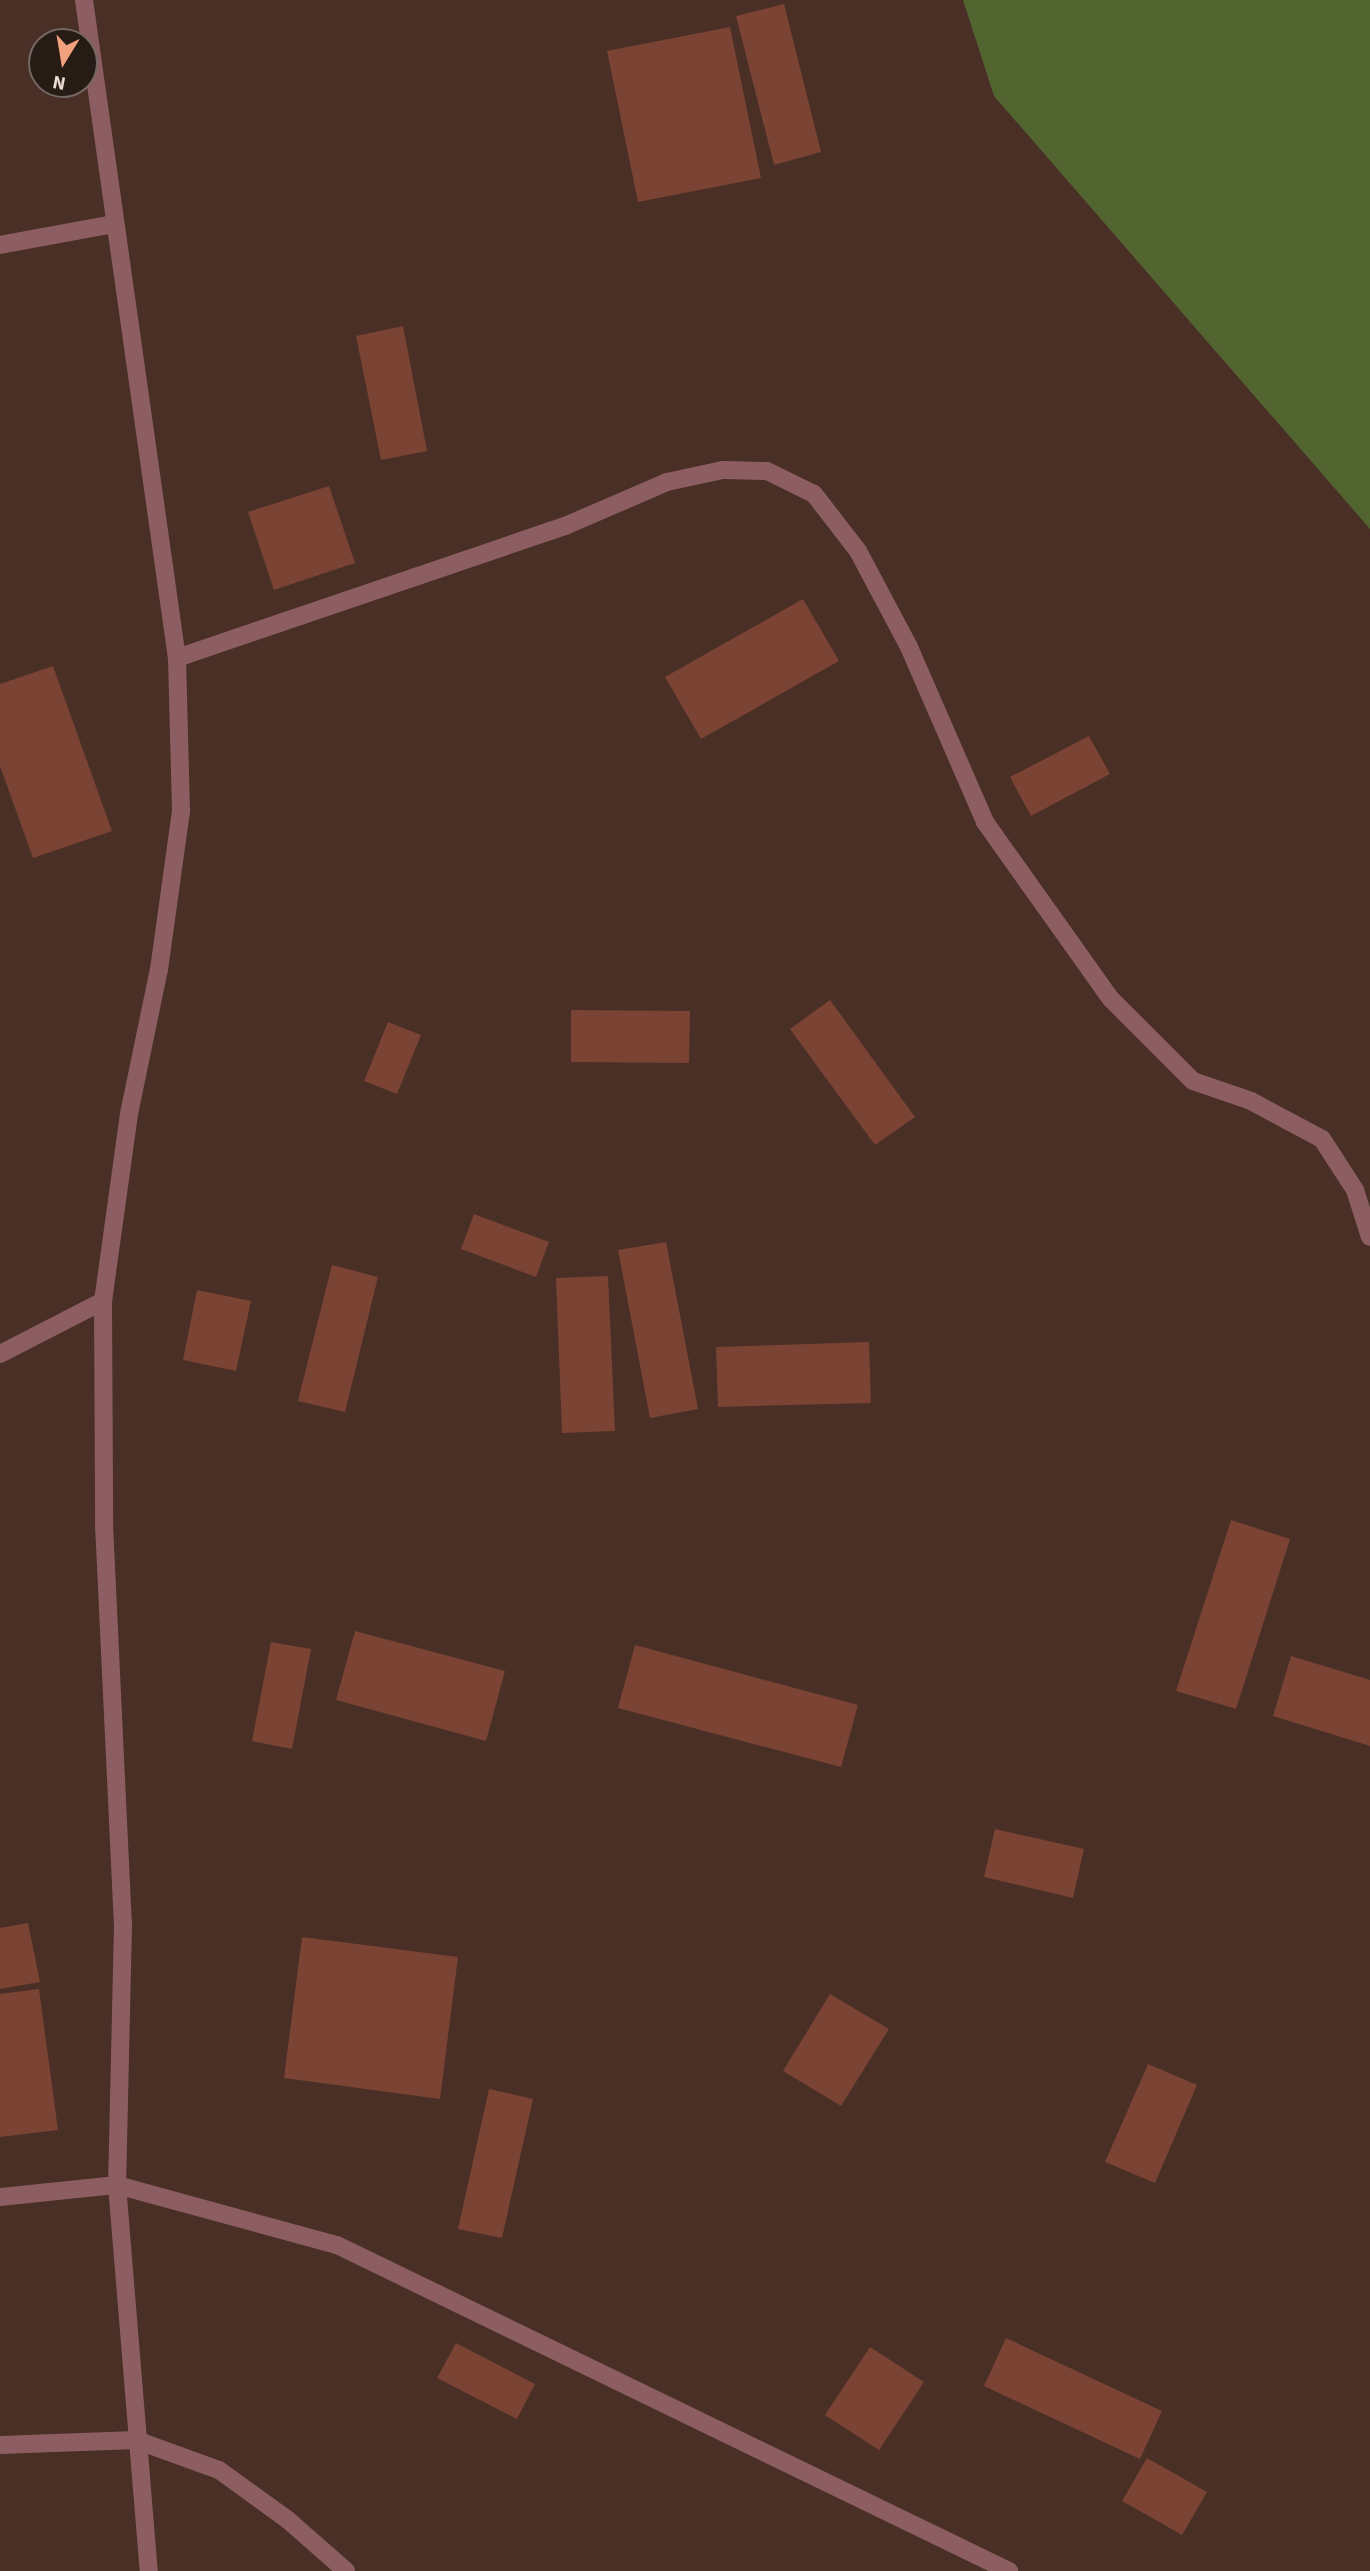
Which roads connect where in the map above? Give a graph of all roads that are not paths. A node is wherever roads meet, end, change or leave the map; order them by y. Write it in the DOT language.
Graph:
graph roads {
  1 [pos="83,0"];
  2 [pos="113,224"];
  3 [pos="0,245"];
  4 [pos="177,658"];
  5 [pos="1370,1237"];
  6 [pos="103,1301"];
  7 [pos="0,1354"];
  8 [pos="117,2185"];
  9 [pos="0,2197"];
  10 [pos="135,2440"];
  11 [pos="0,2445"];
  12 [pos="149,2571"];
  13 [pos="346,2571"];
  14 [pos="1009,2571"];
  1 -- 2 [label="street"];
  2 -- 3 [label="street"];
  2 -- 4 [label="street"];
  4 -- 5 [label="street"];
  4 -- 6 [label="street"];
  6 -- 7 [label="street"];
  6 -- 8 [label="street"];
  8 -- 9 [label="street"];
  8 -- 10 [label="street"];
  8 -- 14 [label="street"];
  10 -- 11 [label="street"];
  10 -- 12 [label="street"];
  10 -- 13 [label="street"];
}
